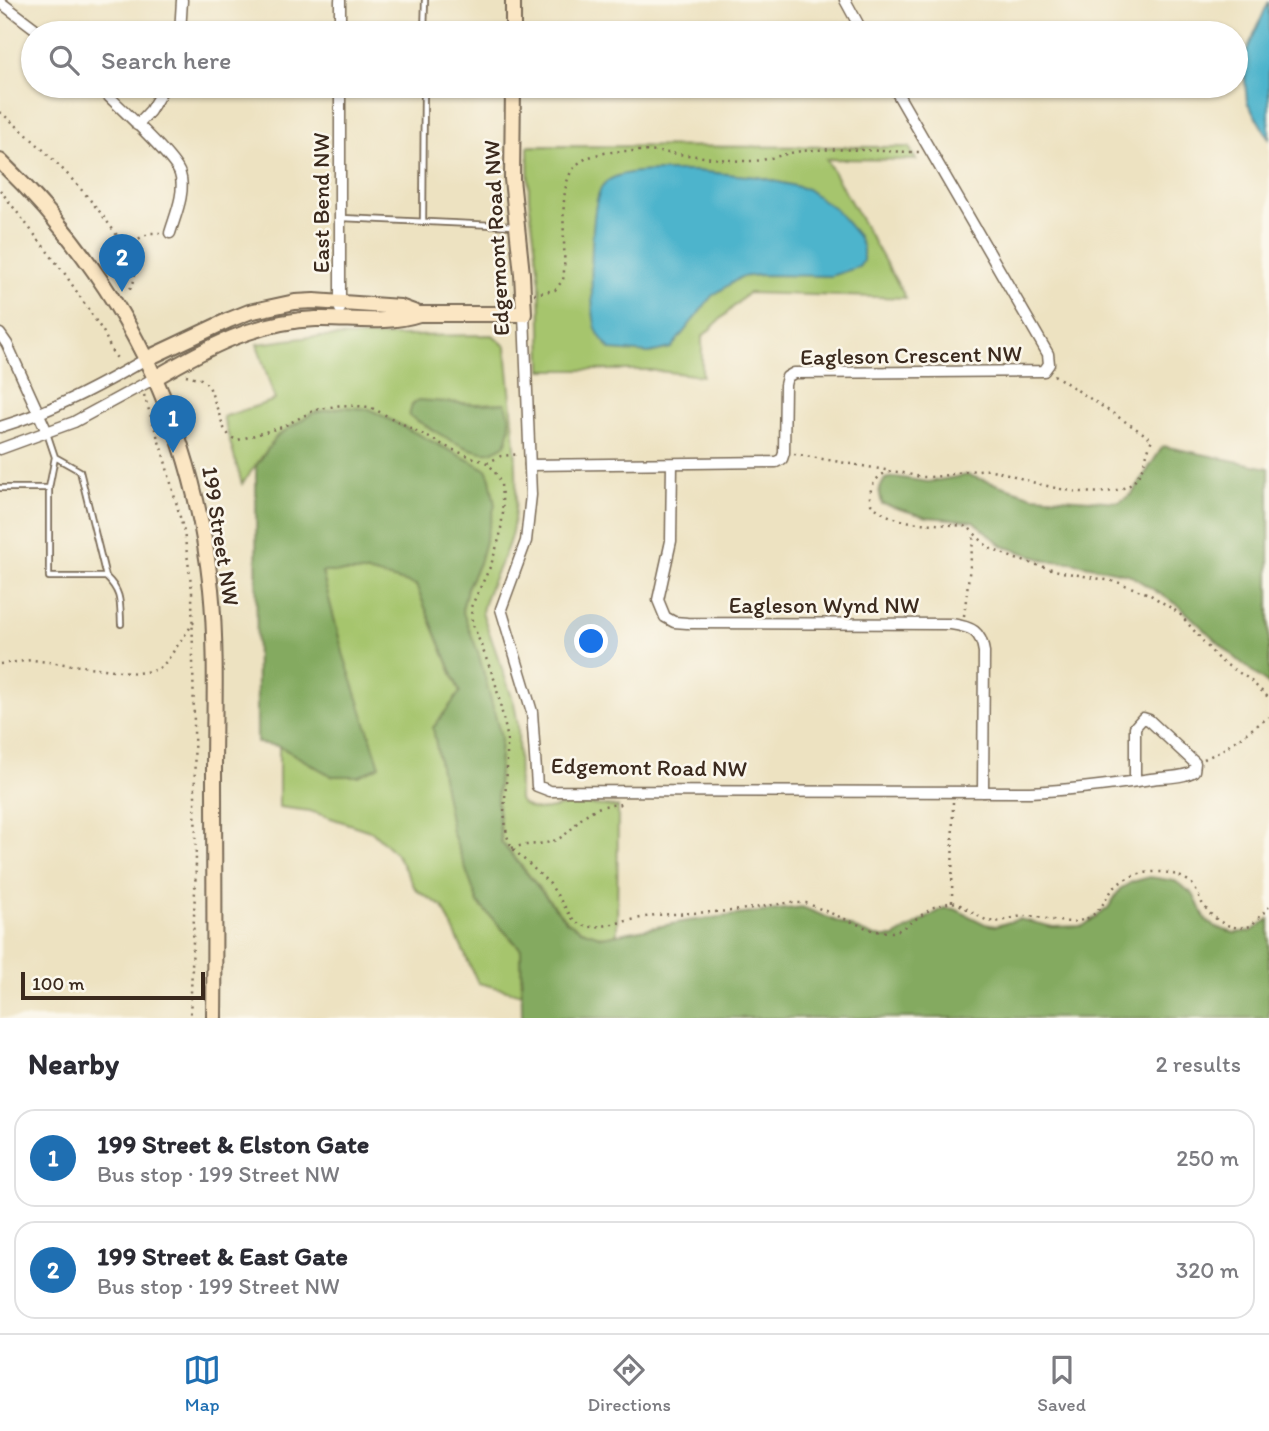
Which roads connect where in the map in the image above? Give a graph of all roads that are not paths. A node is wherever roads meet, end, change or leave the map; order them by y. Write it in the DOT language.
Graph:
graph roads {
  1 [pos="182,0"];
  2 [pos="340,0"];
  3 [pos="425,0"];
  4 [pos="513,0"];
  5 [pos="845,0"];
  6 [pos="0,2"];
  7 [pos="25,21"];
  8 [pos="181,21"];
  9 [pos="340,21"];
  10 [pos="424,21"];
  11 [pos="513,21"];
  12 [pos="856,21"];
  13 [pos="110,98"];
  14 [pos="158,98"];
  15 [pos="340,98"];
  16 [pos="424,98"];
  17 [pos="513,98"];
  18 [pos="901,98"];
  19 [pos="137,125"];
  20 [pos="0,161"];
  21 [pos="341,218"];
  22 [pos="424,222"];
  23 [pos="516,226"];
  24 [pos="170,233"];
  25 [pos="341,303"];
  26 [pos="419,314"];
  27 [pos="524,314"];
  28 [pos="340,320"];
  29 [pos="0,334"];
  30 [pos="146,359"];
  31 [pos="155,378"];
  32 [pos="41,414"];
  33 [pos="0,427"];
  34 [pos="47,432"];
  35 [pos="0,449"];
  36 [pos="55,457"];
  37 [pos="529,459"];
  38 [pos="672,464"];
  39 [pos="0,488"];
  40 [pos="49,488"];
  41 [pos="106,577"];
  42 [pos="121,624"];
  43 [pos="1135,781"];
  44 [pos="983,792"];
  45 [pos="214,1018"];
  1 -- 8 [label="street"];
  2 -- 9 [label="street"];
  3 -- 10 [label="lane"];
  4 -- 11 [label="street"];
  5 -- 12 [label="street"];
  6 -- 7 [label="street"];
  13 -- 19 [label="street"];
  14 -- 19 [label="street"];
  15 -- 21 [label="street, East Bend NW"];
  16 -- 22 [label="lane"];
  17 -- 23 [label="street, Edgemont Road NW"];
  18 -- 38 [label="street, Eagleson Crescent NW"];
  19 -- 24 [label="street"];
  20 -- 30 [label="street, 199 Street NW"];
  21 -- 22 [label="lane"];
  21 -- 25 [label="street, East Bend NW"];
  22 -- 23 [label="lane"];
  23 -- 27 [label="street, Edgemont Road NW"];
  25 -- 26 [label="street"];
  25 -- 28 [label="street, East Bend NW"];
  25 -- 30 [label="street"];
  26 -- 27 [label="street"];
  26 -- 28 [label="street"];
  27 -- 37 [label="street, Edgemont Road NW"];
  28 -- 31 [label="street"];
  29 -- 32 [label="street"];
  30 -- 31 [label="street, 199 Street NW"];
  30 -- 32 [label="street"];
  31 -- 34 [label="street"];
  31 -- 45 [label="street, 199 Street NW"];
  32 -- 33 [label="street"];
  32 -- 34 [label="street"];
  34 -- 35 [label="street"];
  34 -- 36 [label="lane"];
  36 -- 40 [label="lane"];
  36 -- 41 [label="lane"];
  37 -- 38 [label="street"];
  37 -- 44 [label="street, Edgemont Road NW"];
  38 -- 44 [label="street, Eagleson Wynd NW"];
  39 -- 40 [label="lane"];
  40 -- 41 [label="lane"];
  41 -- 42 [label="lane"];
  43 -- 43 [label="street, Edgemont Road NW"];
  43 -- 44 [label="street, Edgemont Road NW"];
}
